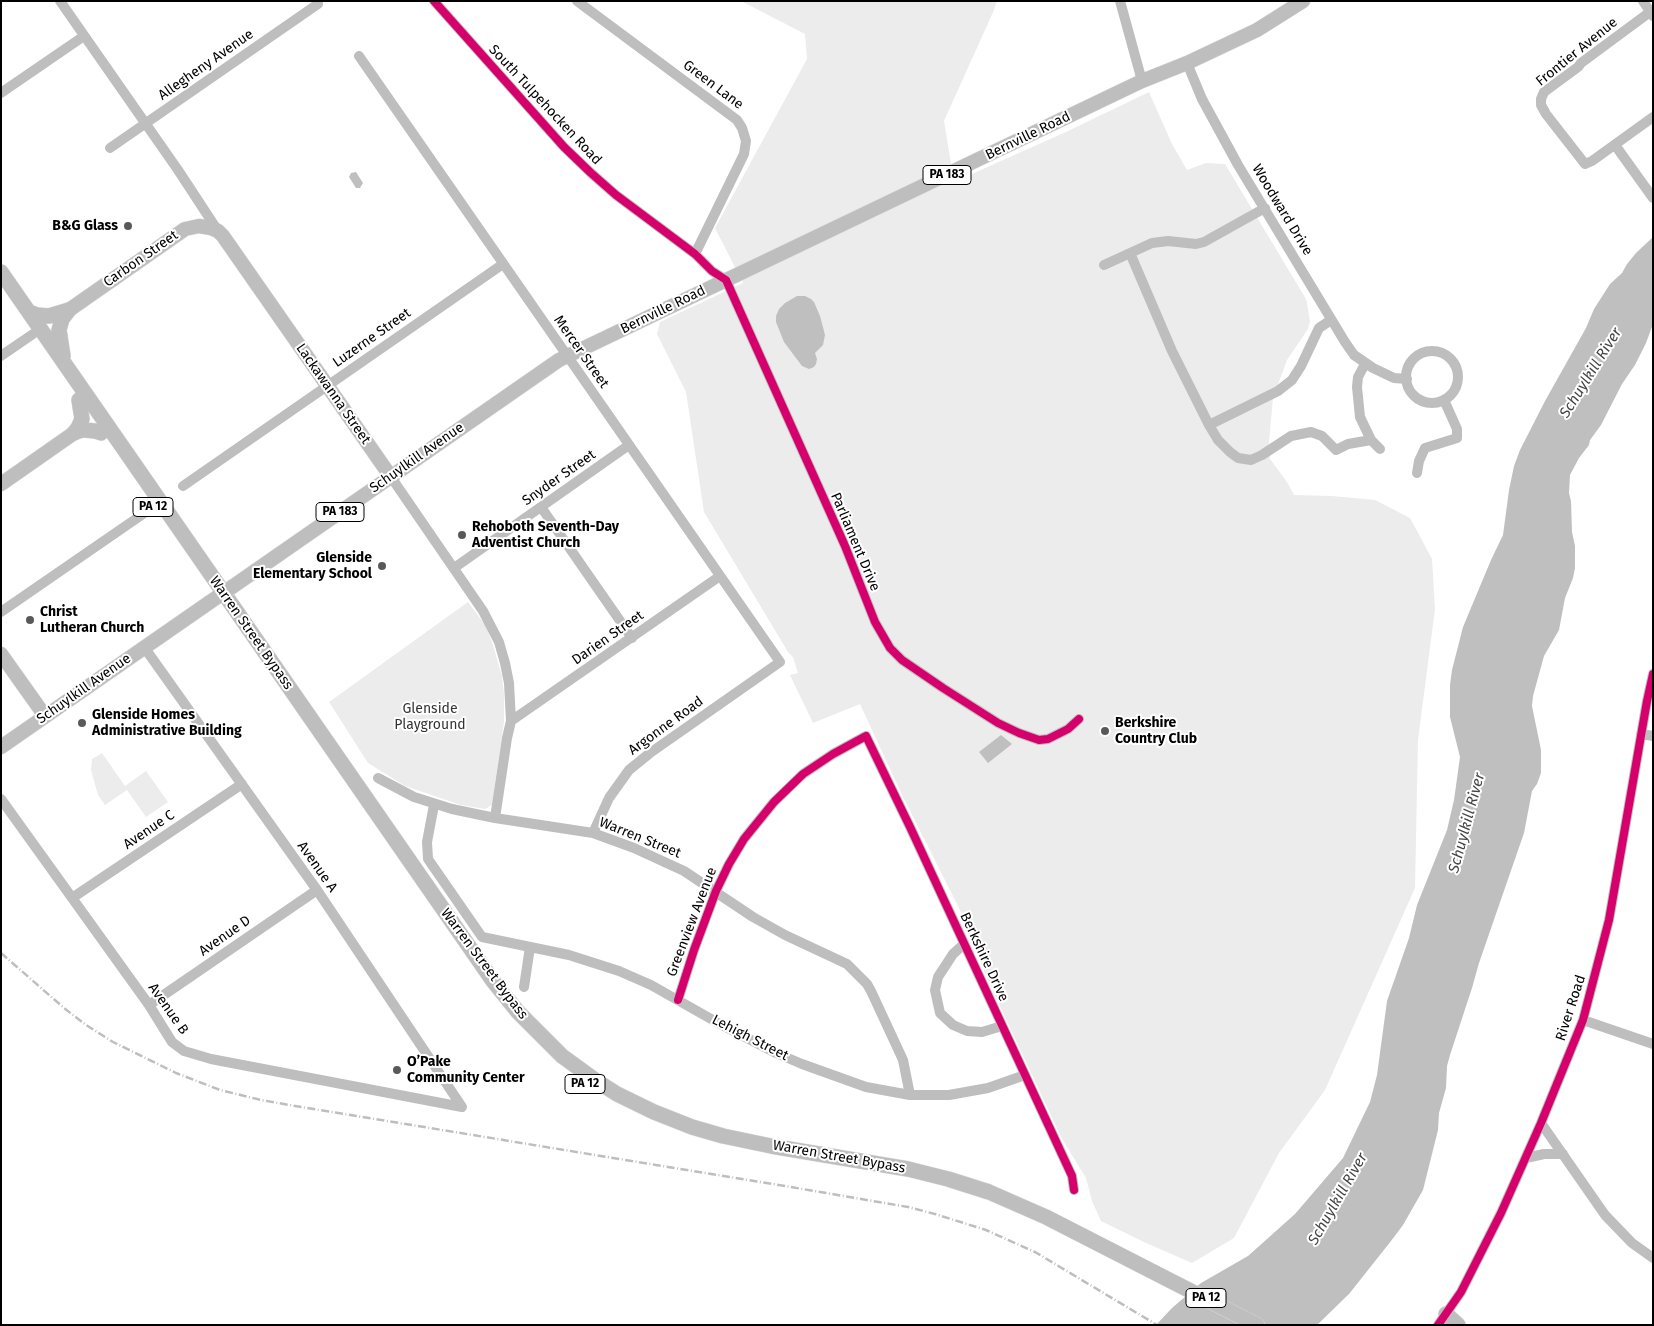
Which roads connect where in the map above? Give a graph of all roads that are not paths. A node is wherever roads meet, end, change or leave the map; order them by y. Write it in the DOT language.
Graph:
graph roads {
  1 [pos="60,1"];
  2 [pos="434,1"];
  3 [pos="577,1"];
  4 [pos="1120,1"];
  5 [pos="1303,1"];
  6 [pos="1643,1"];
  7 [pos="318,4"];
  8 [pos="1288,5"];
  9 [pos="1651,14"];
  10 [pos="84,36"];
  11 [pos="359,56"];
  12 [pos="1186,63"];
  13 [pos="1142,81"];
  14 [pos="1,93"];
  15 [pos="1653,117"];
  16 [pos="145,123"];
  17 [pos="1614,145"];
  18 [pos="110,148"];
  19 [pos="1653,198"];
  20 [pos="1265,208"];
  21 [pos="218,232"];
  22 [pos="1130,252"];
  23 [pos="695,254"];
  24 [pos="503,264"];
  25 [pos="1104,265"];
  26 [pos="1,272"];
  27 [pos="726,280"];
  28 [pos="1,288"];
  29 [pos="69,310"];
  30 [pos="29,312"];
  31 [pos="1331,320"];
  32 [pos="33,334"];
  33 [pos="590,346"];
  34 [pos="1,356"];
  35 [pos="567,356"];
  36 [pos="1365,364"];
  37 [pos="66,365"];
  38 [pos="1407,379"];
  39 [pos="327,386"];
  40 [pos="79,400"];
  41 [pos="1444,400"];
  42 [pos="1208,426"];
  43 [pos="105,431"];
  44 [pos="79,432"];
  45 [pos="1370,440"];
  46 [pos="629,445"];
  47 [pos="1380,448"];
  48 [pos="1416,473"];
  49 [pos="391,476"];
  50 [pos="1,484"];
  51 [pos="183,486"];
  52 [pos="541,507"];
  53 [pos="144,514"];
  54 [pos="454,568"];
  55 [pos="720,576"];
  56 [pos="1,612"];
  57 [pos="632,638"];
  58 [pos="144,647"];
  59 [pos="1,654"];
  60 [pos="780,662"];
  61 [pos="1653,674"];
  62 [pos="45,716"];
  63 [pos="1078,719"];
  64 [pos="511,721"];
  65 [pos="1641,734"];
  66 [pos="866,736"];
  67 [pos="1653,736"];
  68 [pos="1,747"];
  69 [pos="378,778"];
  70 [pos="242,784"];
  71 [pos="1,799"];
  72 [pos="434,805"];
  73 [pos="495,818"];
  74 [pos="593,833"];
  75 [pos="317,890"];
  76 [pos="716,892"];
  77 [pos="72,898"];
  78 [pos="964,944"];
  79 [pos="530,947"];
  80 [pos="524,987"];
  81 [pos="678,1000"];
  82 [pos="149,1006"];
  83 [pos="1583,1020"];
  84 [pos="1002,1026"];
  85 [pos="1653,1044"];
  86 [pos="1025,1075"];
  87 [pos="910,1094"];
  88 [pos="462,1107"];
  89 [pos="1541,1123"];
  90 [pos="1563,1154"];
  91 [pos="1526,1158"];
  92 [pos="1074,1190"];
  93 [pos="1653,1258"];
  94 [pos="1151,1276"];
  95 [pos="1445,1321"];
  96 [pos="1237,1325"];
  97 [pos="1257,1325"];
  98 [pos="1458,1325"];
  1 -- 10 [label="street, Lackawanna Street"];
  2 -- 23 [label="street, South Tulpehocken Road"];
  3 -- 23 [label="street, Green Lane"];
  4 -- 13 [label="street"];
  5 -- 8 [label="main road, Bernville Road / PA 183"];
  6 -- 9 [label="street"];
  7 -- 16 [label="street, Allegheny Avenue"];
  8 -- 12 [label="main road, Bernville Road / PA 183"];
  9 -- 17 [label="street, Frontier Avenue"];
  10 -- 14 [label="street"];
  10 -- 16 [label="street, Lackawanna Street"];
  11 -- 24 [label="street, Mercer Street"];
  12 -- 13 [label="main road, Bernville Road / PA 183"];
  12 -- 20 [label="street, Woodward Drive"];
  13 -- 27 [label="main road, Bernville Road / PA 183"];
  15 -- 17 [label="street"];
  16 -- 18 [label="street, Allegheny Avenue"];
  16 -- 21 [label="street, Lackawanna Street"];
  17 -- 19 [label="street"];
  20 -- 22 [label="street"];
  20 -- 31 [label="street, Woodward Drive"];
  21 -- 29 [label="main road, Carbon Street"];
  21 -- 39 [label="main road, Lackawanna Street"];
  22 -- 25 [label="street"];
  22 -- 42 [label="street"];
  23 -- 27 [label="street, Parliament Drive"];
  24 -- 35 [label="street, Mercer Street"];
  24 -- 39 [label="street, Luzerne Street"];
  26 -- 30 [label="highway, Warren Street Bypass / PA 12"];
  27 -- 33 [label="main road, Bernville Road / PA 183"];
  27 -- 63 [label="street, Parliament Drive"];
  28 -- 32 [label="highway, Warren Street Bypass / PA 12"];
  29 -- 30 [label="highway"];
  29 -- 37 [label="highway"];
  30 -- 37 [label="highway, Warren Street Bypass / PA 12"];
  31 -- 36 [label="street, Woodward Drive"];
  31 -- 42 [label="street"];
  32 -- 34 [label="street"];
  32 -- 40 [label="highway, Warren Street Bypass / PA 12"];
  33 -- 35 [label="main road, Schuylkill Avenue / PA 183"];
  35 -- 46 [label="street, Mercer Street"];
  35 -- 49 [label="main road, Schuylkill Avenue / PA 183"];
  36 -- 38 [label="street, Woodward Drive"];
  36 -- 45 [label="street"];
  37 -- 43 [label="highway, Warren Street Bypass / PA 12"];
  38 -- 41 [label="street"];
  38 -- 41 [label="street"];
  39 -- 49 [label="main road, Lackawanna Street"];
  39 -- 51 [label="street, Luzerne Street"];
  40 -- 43 [label="highway, Warren Street Bypass / PA 12"];
  40 -- 44 [label="highway"];
  41 -- 48 [label="street"];
  42 -- 45 [label="street"];
  43 -- 44 [label="highway"];
  43 -- 94 [label="highway, Warren Street Bypass / PA 12"];
  44 -- 50 [label="main road"];
  45 -- 47 [label="street"];
  46 -- 52 [label="street, Snyder Street"];
  46 -- 55 [label="street, Mercer Street"];
  49 -- 54 [label="street, Lackawanna Street"];
  49 -- 58 [label="main road, Schuylkill Avenue / PA 183, bridge"];
  52 -- 54 [label="street, Snyder Street"];
  52 -- 57 [label="street"];
  53 -- 56 [label="street"];
  54 -- 64 [label="street, Lackawanna Street"];
  55 -- 57 [label="street, Darien Street"];
  55 -- 60 [label="street, Mercer Street"];
  57 -- 64 [label="street, Darien Street"];
  58 -- 62 [label="main road, Schuylkill Avenue / PA 183"];
  58 -- 70 [label="street, Avenue A"];
  59 -- 62 [label="main road"];
  60 -- 74 [label="street, Argonne Road"];
  61 -- 65 [label="street, River Road"];
  62 -- 68 [label="main road, Schuylkill Avenue / PA 183"];
  64 -- 73 [label="street, Lackawanna Street"];
  65 -- 67 [label="street"];
  65 -- 83 [label="street, River Road"];
  66 -- 76 [label="street, Greenview Avenue"];
  66 -- 78 [label="street, Berkshire Drive"];
  69 -- 72 [label="street, Warren Street"];
  70 -- 75 [label="street, Avenue A"];
  70 -- 77 [label="street, Avenue C"];
  71 -- 77 [label="street, Avenue B"];
  72 -- 73 [label="street, Warren Street"];
  72 -- 79 [label="street, Lehigh Street"];
  73 -- 74 [label="street, Warren Street"];
  74 -- 76 [label="street, Warren Street"];
  75 -- 82 [label="street, Avenue D"];
  75 -- 88 [label="street, Avenue A"];
  76 -- 81 [label="street, Greenview Avenue"];
  76 -- 87 [label="street, Warren Street"];
  77 -- 82 [label="street, Avenue B"];
  78 -- 84 [label="street, Berkshire Drive"];
  78 -- 84 [label="street"];
  79 -- 80 [label="street"];
  79 -- 81 [label="street, Lehigh Street"];
  81 -- 87 [label="street, Lehigh Street"];
  82 -- 88 [label="street, Avenue B"];
  83 -- 85 [label="street"];
  83 -- 89 [label="street, River Road"];
  84 -- 86 [label="street, Berkshire Drive"];
  86 -- 87 [label="street, Lehigh Street"];
  86 -- 92 [label="street, Berkshire Drive"];
  89 -- 90 [label="street"];
  89 -- 91 [label="street, River Road"];
  90 -- 91 [label="street"];
  90 -- 93 [label="street"];
  91 -- 95 [label="street, River Road"];
  94 -- 96 [label="highway, Warren Street Bypass / PA 12"];
  94 -- 97 [label="highway, Warren Street Bypass / PA 12"];
  95 -- 98 [label="highway"];
}
